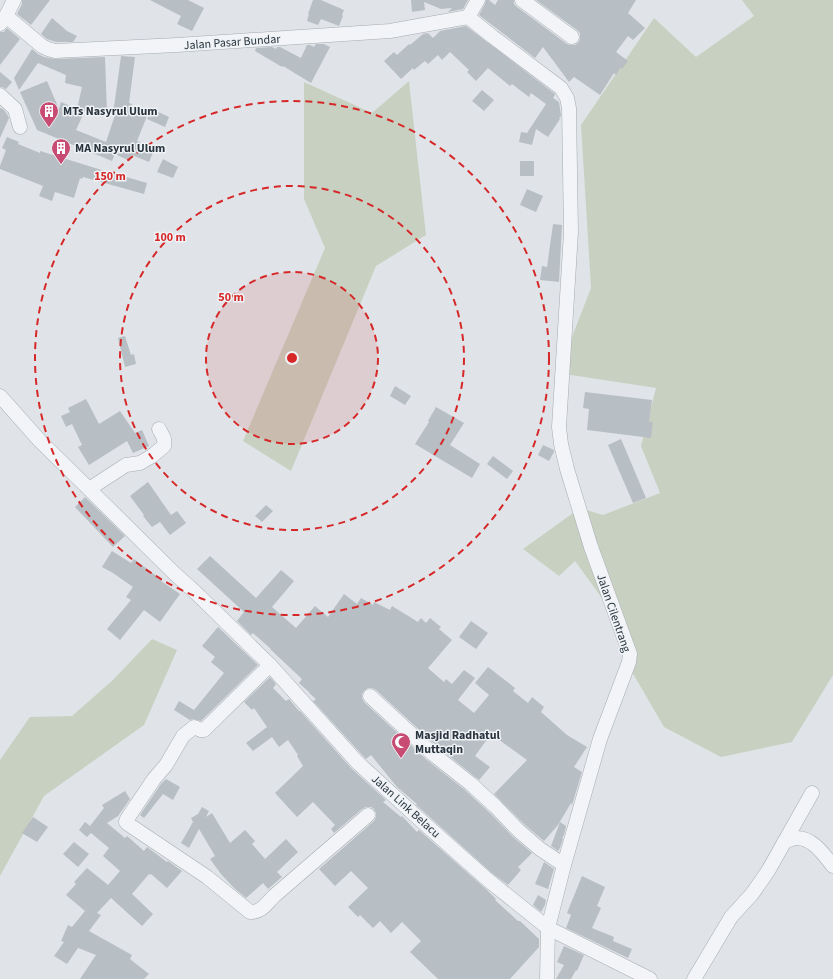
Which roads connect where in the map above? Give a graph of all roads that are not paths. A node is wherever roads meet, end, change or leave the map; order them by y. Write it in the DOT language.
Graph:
graph roads {
  1 [pos="14,0"];
  2 [pos="478,0"];
  3 [pos="522,0"];
  4 [pos="468,16"];
  5 [pos="3,20"];
  6 [pos="572,36"];
  7 [pos="0,95"];
  8 [pos="20,127"];
  9 [pos="0,396"];
  10 [pos="159,429"];
  11 [pos="89,489"];
  12 [pos="270,665"];
  13 [pos="370,696"];
  14 [pos="812,793"];
  15 [pos="368,815"];
  16 [pos="784,842"];
  17 [pos="564,865"];
  18 [pos="833,866"];
  19 [pos="548,928"];
  20 [pos="547,979"];
  21 [pos="650,979"];
  22 [pos="694,979"];
  1 -- 5 [label="street"];
  2 -- 4 [label="street"];
  3 -- 6 [label="street"];
  4 -- 5 [label="street, Jalan Pasar Bundar"];
  4 -- 17 [label="street, Jalan Cilentrang"];
  7 -- 8 [label="street"];
  9 -- 11 [label="street, Jalan Link Belacu"];
  10 -- 11 [label="street"];
  11 -- 12 [label="street, Jalan Link Belacu"];
  12 -- 15 [label="street"];
  12 -- 19 [label="street, Jalan Link Belacu"];
  13 -- 17 [label="street"];
  14 -- 16 [label="street"];
  16 -- 18 [label="street"];
  16 -- 22 [label="street"];
  17 -- 19 [label="street, Jalan Cilentrang"];
  19 -- 20 [label="street, Jalan Cilentrang"];
  19 -- 21 [label="street, Jalan Link Belacu"];
}
